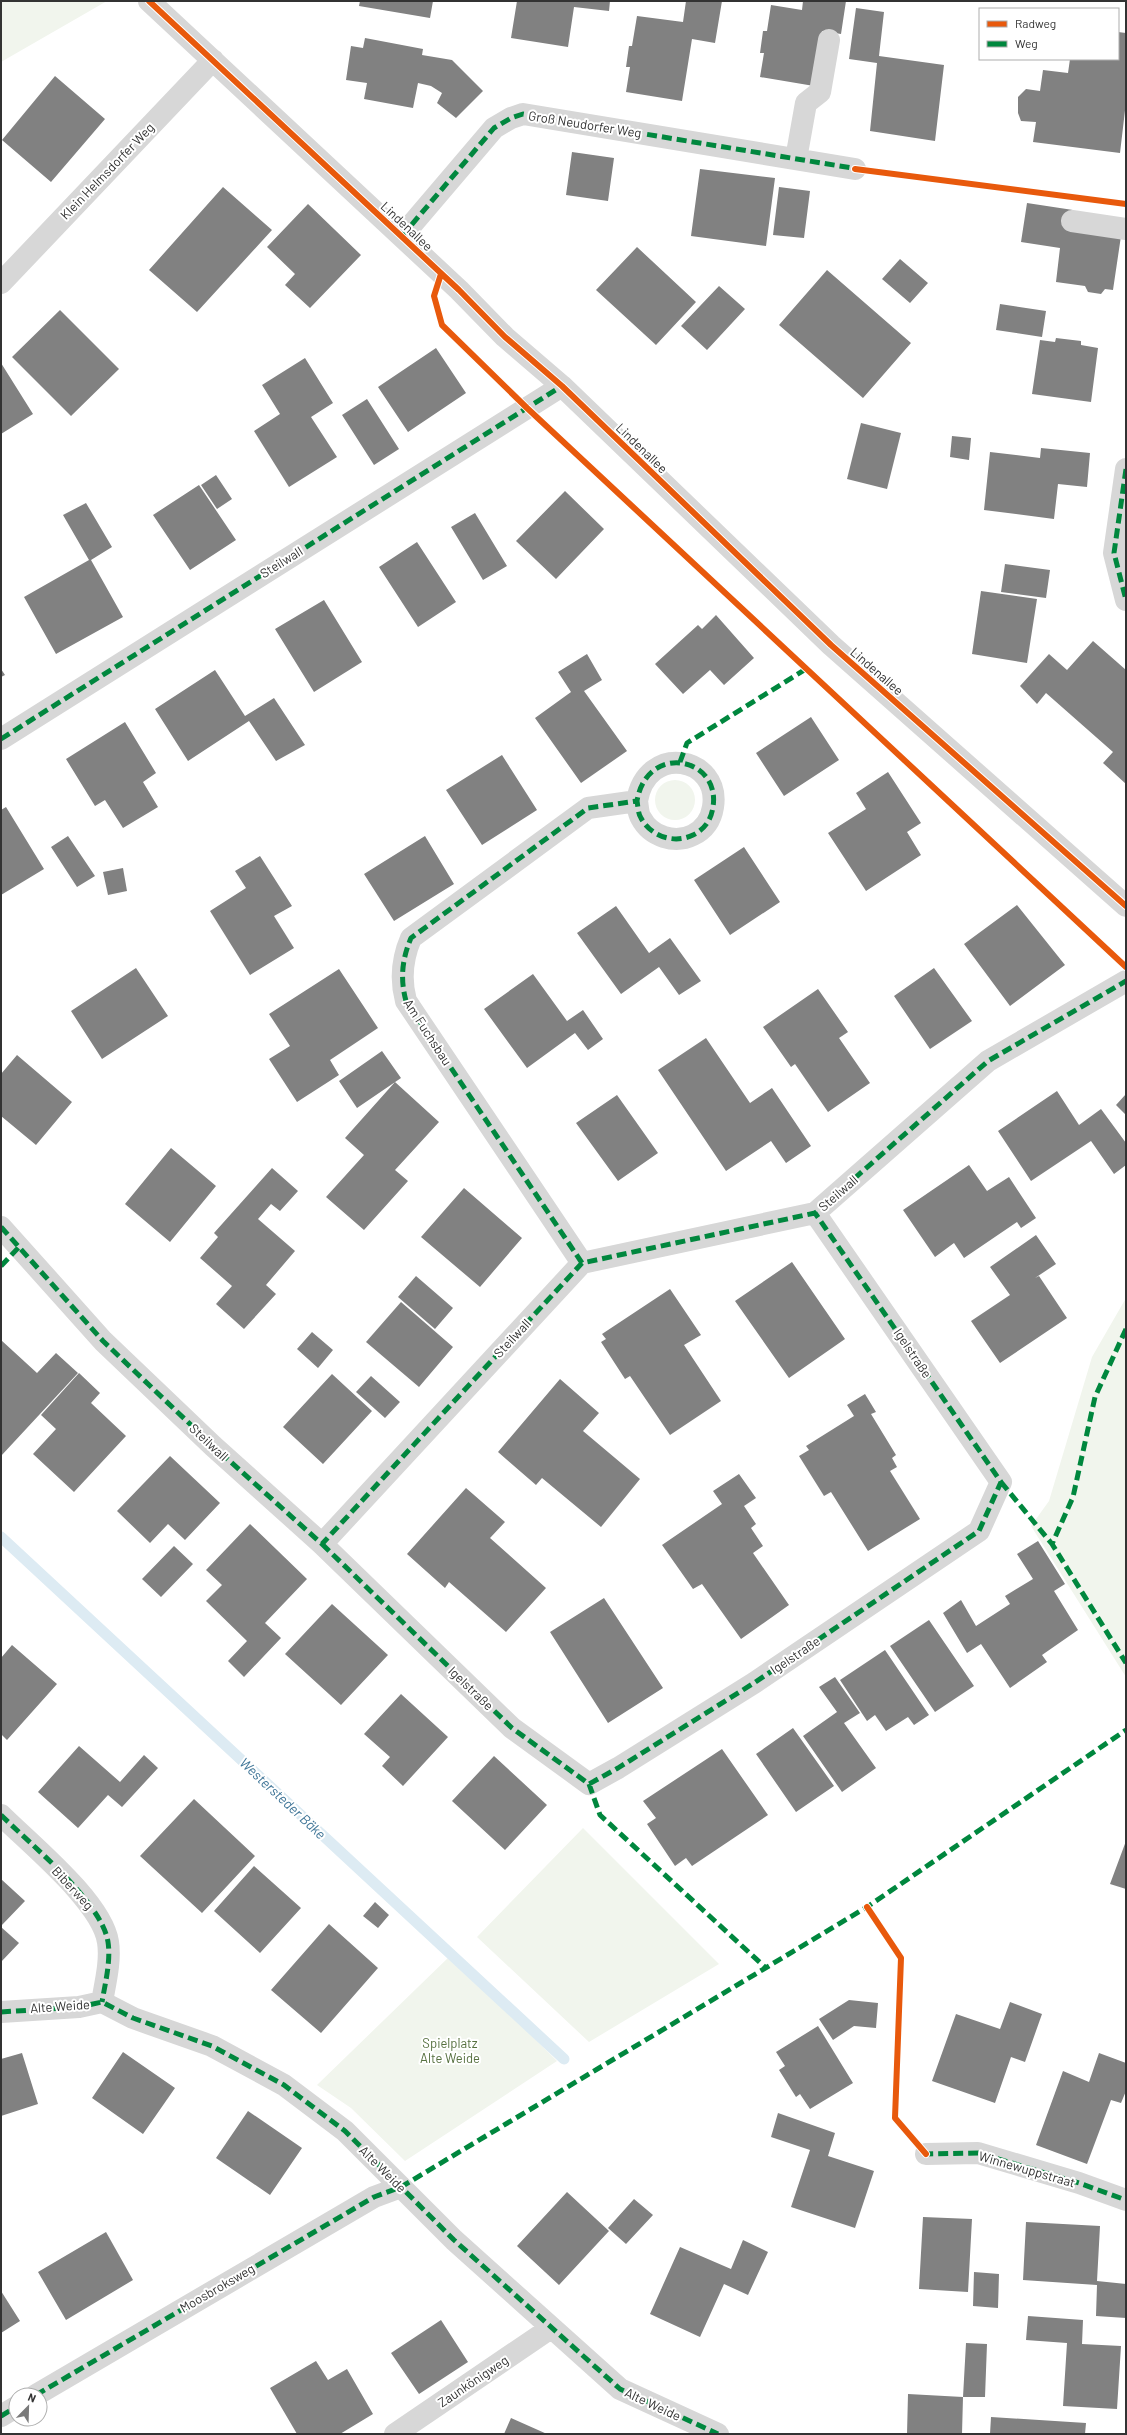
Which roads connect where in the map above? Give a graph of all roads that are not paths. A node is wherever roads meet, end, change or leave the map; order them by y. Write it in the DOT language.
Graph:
graph roads {
  1 [pos="149,1"];
  2 [pos="829,40"];
  3 [pos="213,60"];
  4 [pos="796,159"];
  5 [pos="855,168"];
  6 [pos="1072,221"];
  7 [pos="1126,230"];
  8 [pos="402,236"];
  9 [pos="1,283"];
  10 [pos="562,386"];
  11 [pos="1126,469"];
  12 [pos="1126,600"];
  13 [pos="1,739"];
  14 [pos="637,801"];
  15 [pos="1126,906"];
  16 [pos="1126,981"];
  17 [pos="815,1213"];
  18 [pos="1,1227"];
  19 [pos="582,1263"];
  20 [pos="322,1544"];
  21 [pos="1,1816"];
  22 [pos="102,2002"];
  23 [pos="1,2012"];
  24 [pos="926,2154"];
  25 [pos="401,2187"];
  26 [pos="1126,2200"];
  27 [pos="551,2328"];
  28 [pos="48,2388"];
  29 [pos="395,2434"];
  30 [pos="718,2434"];
  1 -- 3 [label="street, Lindenallee"];
  2 -- 4 [label="street"];
  3 -- 8 [label="street, Lindenallee"];
  3 -- 9 [label="street, Klein Helmsdorfer Weg"];
  4 -- 5 [label="street, Groß Neudorfer Weg"];
  4 -- 8 [label="street, Groß Neudorfer Weg"];
  6 -- 7 [label="street"];
  8 -- 10 [label="street, Lindenallee"];
  10 -- 13 [label="street, Steilwall"];
  10 -- 15 [label="street, Lindenallee"];
  11 -- 12 [label="street"];
  14 -- 19 [label="street, Am Fuchsbau"];
  16 -- 17 [label="street, Steilwall"];
  17 -- 19 [label="street, Steilwall"];
  17 -- 20 [label="street, Igelstraße"];
  18 -- 20 [label="street, Steilwall"];
  19 -- 20 [label="street, Steilwall"];
  21 -- 22 [label="street, Biberweg"];
  22 -- 23 [label="street, Alte Weide"];
  22 -- 25 [label="street, Alte Weide"];
  24 -- 26 [label="street, Winnewuppstraat"];
  25 -- 27 [label="street, Alte Weide"];
  25 -- 28 [label="street, Moosbroksweg"];
  27 -- 29 [label="street, Zaunkönigweg"];
  27 -- 30 [label="street, Alte Weide"];
}
